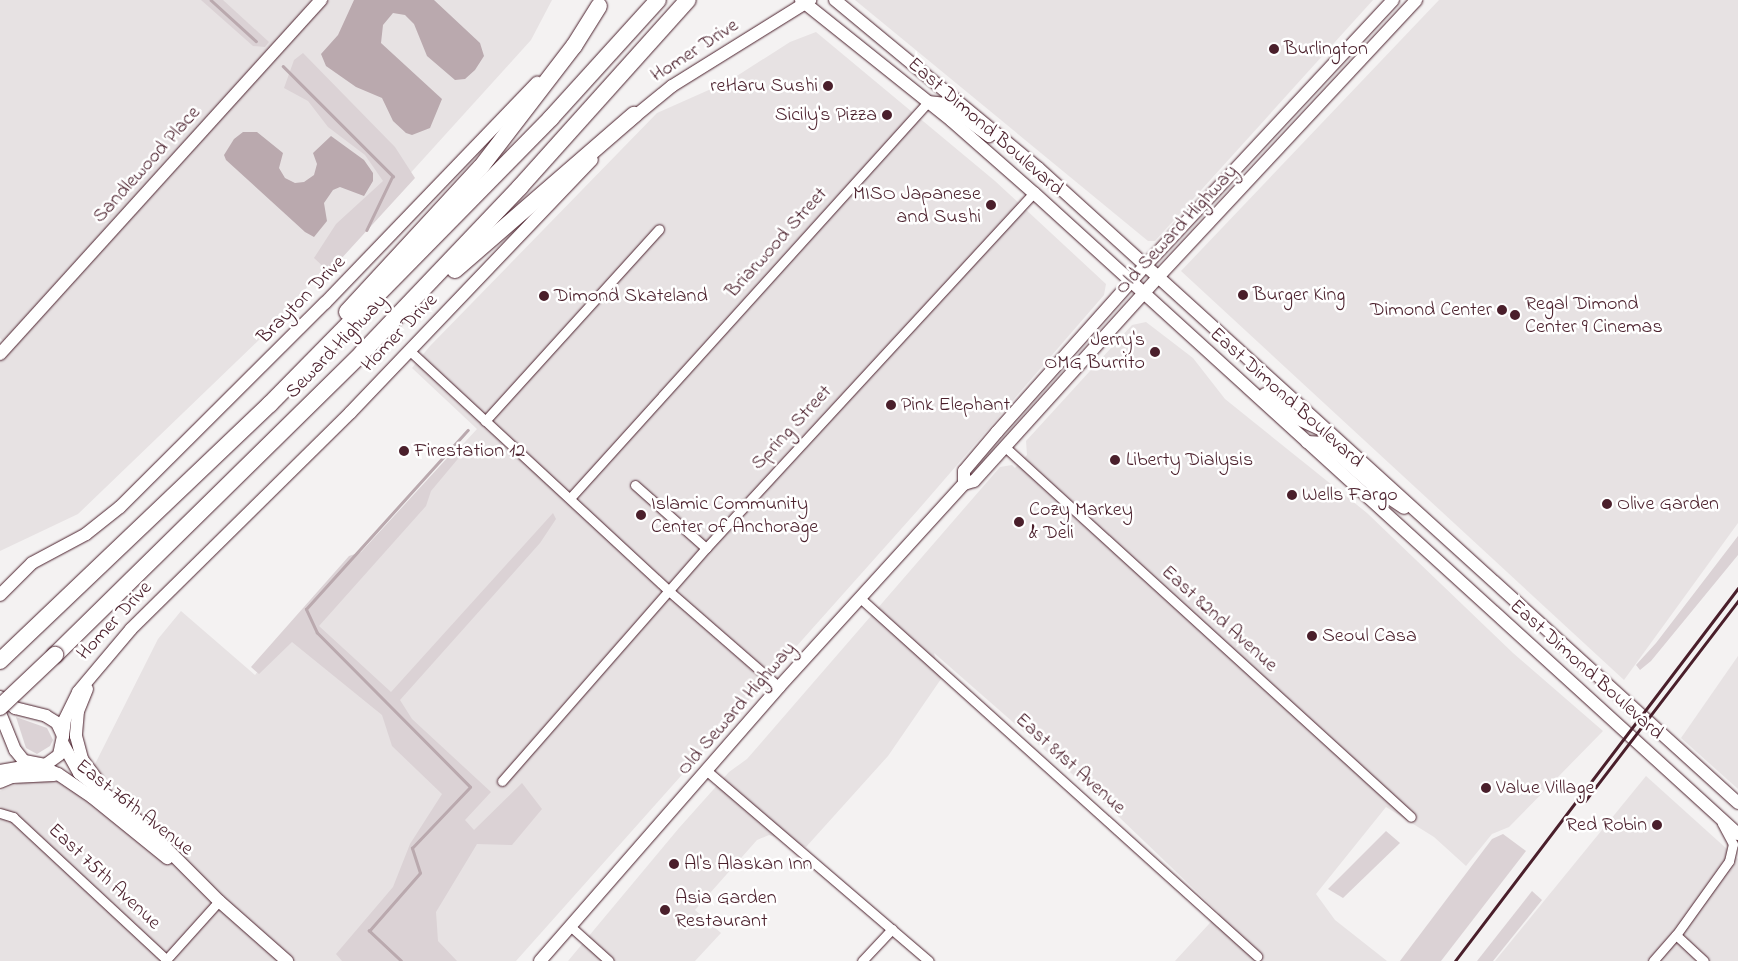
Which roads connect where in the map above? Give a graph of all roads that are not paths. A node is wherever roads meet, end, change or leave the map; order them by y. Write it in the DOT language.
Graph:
graph roads {
  1 [pos="321,0"];
  2 [pos="658,0"];
  3 [pos="688,0"];
  4 [pos="835,0"];
  5 [pos="1394,0"];
  6 [pos="1416,0"];
  7 [pos="806,1"];
  8 [pos="601,3"];
  9 [pos="1381,14"];
  10 [pos="1335,88"];
  11 [pos="928,102"];
  12 [pos="634,115"];
  13 [pos="1028,159"];
  14 [pos="1034,193"];
  15 [pos="659,229"];
  16 [pos="1146,266"];
  17 [pos="1159,276"];
  18 [pos="1131,282"];
  19 [pos="1143,293"];
  20 [pos="410,351"];
  21 [pos="362,353"];
  22 [pos="0,354"];
  23 [pos="1060,362"];
  24 [pos="1220,363"];
  25 [pos="485,421"];
  26 [pos="1332,434"];
  27 [pos="1306,442"];
  28 [pos="1005,447"];
  29 [pos="198,474"];
  30 [pos="964,484"];
  31 [pos="635,485"];
  32 [pos="571,497"];
  33 [pos="1426,520"];
  34 [pos="706,548"];
  35 [pos="669,591"];
  36 [pos="0,595"];
  37 [pos="860,598"];
  38 [pos="1550,632"];
  39 [pos="1535,649"];
  40 [pos="109,653"];
  41 [pos="0,661"];
  42 [pos="779,687"];
  43 [pos="0,697"];
  44 [pos="0,707"];
  45 [pos="0,713"];
  46 [pos="63,740"];
  47 [pos="36,765"];
  48 [pos="0,771"];
  49 [pos="707,771"];
  50 [pos="64,777"];
  51 [pos="502,781"];
  52 [pos="0,782"];
  53 [pos="1738,803"];
  54 [pos="125,808"];
  55 [pos="0,813"];
  56 [pos="1718,814"];
  57 [pos="1411,817"];
  58 [pos="1738,834"];
  59 [pos="203,885"];
  60 [pos="219,901"];
  61 [pos="570,926"];
  62 [pos="892,929"];
  63 [pos="1676,935"];
  64 [pos="1256,956"];
  65 [pos="166,960"];
  66 [pos="288,961"];
  67 [pos="540,961"];
  68 [pos="609,961"];
  69 [pos="862,961"];
  70 [pos="929,961"];
  71 [pos="1653,961"];
  72 [pos="1704,961"];
  1 -- 22 [label="main road, Sandlewood Place"];
  2 -- 29 [label="highway, Seward Highway"];
  3 -- 21 [label="highway, Seward Highway"];
  4 -- 13 [label="main road, East Dimond Boulevard"];
  5 -- 9 [label="main road, Old Seward Highway"];
  6 -- 10 [label="main road, Old Seward Highway"];
  7 -- 11 [label="main road, East Dimond Boulevard"];
  7 -- 12 [label="main road, Homer Drive"];
  8 -- 29 [label="highway"];
  8 -- 36 [label="main road, Brayton Drive"];
  9 -- 10 [label="main road"];
  9 -- 16 [label="main road, Old Seward Highway"];
  10 -- 17 [label="main road, Old Seward Highway"];
  11 -- 13 [label="main road"];
  11 -- 14 [label="main road, East Dimond Boulevard"];
  11 -- 32 [label="street, Briarwood Street"];
  12 -- 20 [label="main road, Homer Drive"];
  12 -- 21 [label="highway"];
  13 -- 16 [label="main road, East Dimond Boulevard"];
  14 -- 18 [label="main road, East Dimond Boulevard"];
  14 -- 34 [label="street, Spring Street"];
  15 -- 25 [label="street"];
  16 -- 17 [label="main road, East Dimond Boulevard"];
  16 -- 18 [label="main road, Old Seward Highway"];
  17 -- 19 [label="main road, Old Seward Highway"];
  17 -- 26 [label="main road, East Dimond Boulevard"];
  18 -- 19 [label="main road, East Dimond Boulevard"];
  18 -- 23 [label="main road, Old Seward Highway"];
  19 -- 24 [label="main road, East Dimond Boulevard"];
  19 -- 28 [label="main road, Old Seward Highway"];
  20 -- 25 [label="street"];
  20 -- 40 [label="main road, Homer Drive"];
  21 -- 44 [label="highway, Seward Highway, bridge"];
  23 -- 28 [label="main road"];
  23 -- 30 [label="main road, Old Seward Highway"];
  24 -- 26 [label="main road"];
  24 -- 27 [label="main road, East Dimond Boulevard"];
  25 -- 32 [label="street"];
  26 -- 33 [label="main road, East Dimond Boulevard"];
  27 -- 33 [label="main road"];
  27 -- 39 [label="main road, East Dimond Boulevard"];
  28 -- 30 [label="main road, Old Seward Highway"];
  28 -- 57 [label="street, East 82nd Avenue"];
  29 -- 41 [label="highway, Seward Highway"];
  30 -- 37 [label="main road, Old Seward Highway"];
  31 -- 34 [label="street"];
  32 -- 35 [label="street"];
  33 -- 38 [label="main road, East Dimond Boulevard"];
  34 -- 35 [label="street, Spring Street"];
  35 -- 42 [label="street"];
  35 -- 51 [label="street, Spring Street"];
  37 -- 42 [label="main road, Old Seward Highway"];
  37 -- 64 [label="street, East 81st Avenue"];
  38 -- 39 [label="main road"];
  38 -- 53 [label="main road, East Dimond Boulevard"];
  39 -- 56 [label="main road, East Dimond Boulevard"];
  40 -- 46 [label="main road, Homer Drive"];
  40 -- 54 [label="main road"];
  42 -- 49 [label="main road, Old Seward Highway"];
  43 -- 46 [label="main road, East 76th Avenue"];
  45 -- 47 [label="main road, East 76th Avenue"];
  46 -- 47 [label="main road"];
  46 -- 54 [label="main road, East 76th Avenue"];
  47 -- 48 [label="main road"];
  47 -- 50 [label="main road, East 76th Avenue"];
  49 -- 61 [label="main road, Old Seward Highway"];
  49 -- 62 [label="street"];
  50 -- 52 [label="main road"];
  50 -- 59 [label="main road, East 76th Avenue"];
  54 -- 59 [label="main road, East 76th Avenue"];
  55 -- 65 [label="street, East 75th Avenue"];
  56 -- 58 [label="main road, East Dimond Boulevard"];
  56 -- 63 [label="street"];
  59 -- 60 [label="main road, East 76th Avenue"];
  60 -- 65 [label="street"];
  60 -- 66 [label="main road, East 76th Avenue"];
  61 -- 67 [label="main road, Old Seward Highway"];
  61 -- 68 [label="street"];
  62 -- 69 [label="street"];
  62 -- 70 [label="street"];
  63 -- 71 [label="street"];
  63 -- 72 [label="street"];
}
